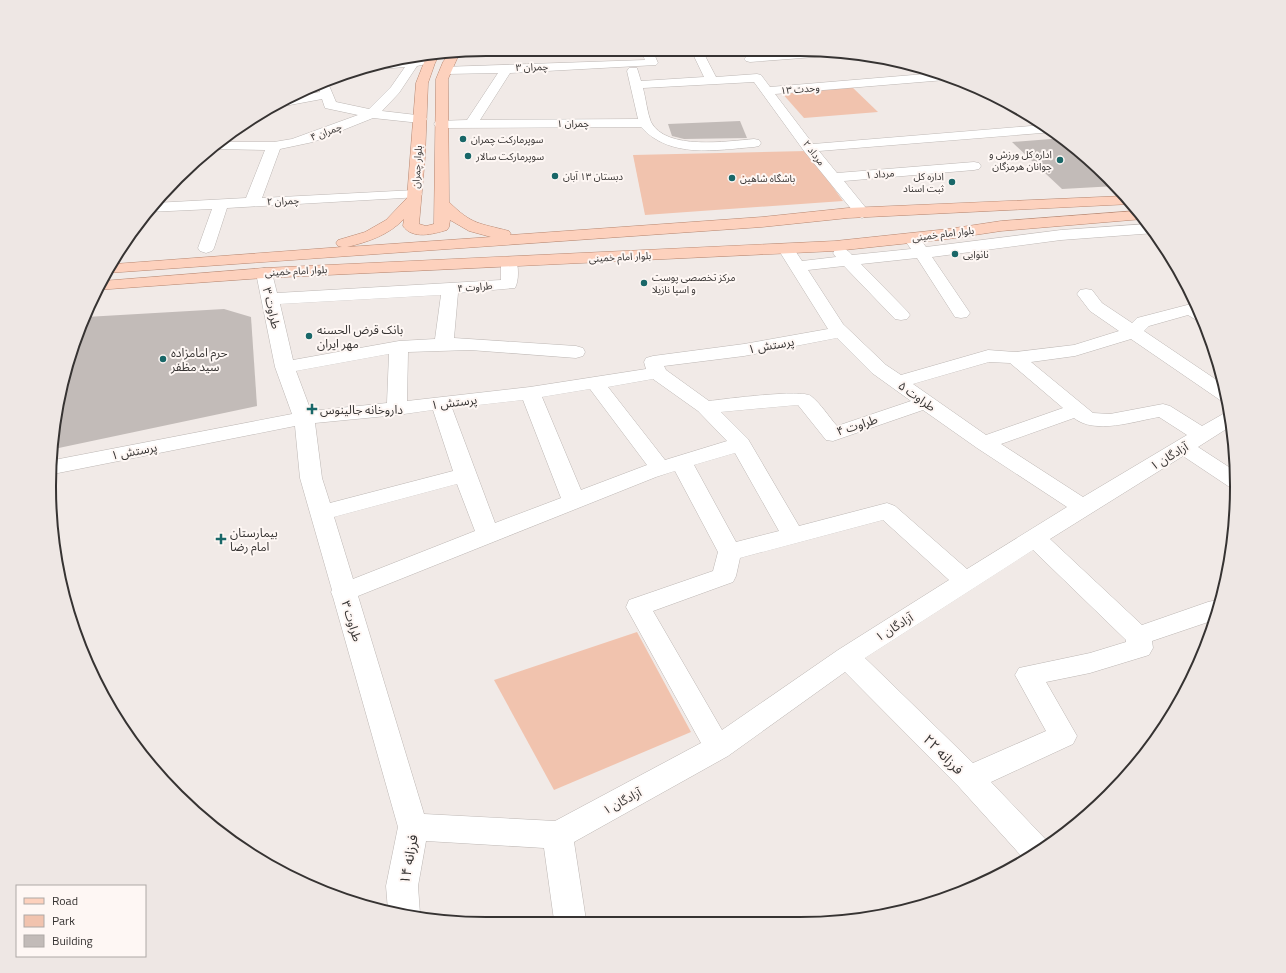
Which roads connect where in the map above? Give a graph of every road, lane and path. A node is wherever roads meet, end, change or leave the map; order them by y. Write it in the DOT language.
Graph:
graph roads {
  1 [pos="649,56"];
  2 [pos="700,56"];
  3 [pos="769,56"];
  4 [pos="791,56"];
  5 [pos="432,59"];
  6 [pos="435,59"];
  7 [pos="750,59"];
  8 [pos="421,61"];
  9 [pos="450,62"];
  10 [pos="407,63"];
  11 [pos="413,63"];
  12 [pos="631,64"];
  13 [pos="800,67"];
  14 [pos="507,68"];
  15 [pos="809,77"];
  16 [pos="932,77"];
  17 [pos="712,81"];
  18 [pos="637,85"];
  19 [pos="818,87"];
  20 [pos="325,89"];
  21 [pos="314,92"];
  22 [pos="768,92"];
  23 [pos="372,114"];
  24 [pos="420,119"];
  25 [pos="645,123"];
  26 [pos="441,124"];
  27 [pos="470,124"];
  28 [pos="1040,130"];
  29 [pos="226,143"];
  30 [pos="754,144"];
  31 [pos="274,146"];
  32 [pos="809,148"];
  33 [pos="974,166"];
  34 [pos="833,178"];
  35 [pos="414,196"];
  36 [pos="1121,200"];
  37 [pos="252,203"];
  38 [pos="441,203"];
  39 [pos="221,205"];
  40 [pos="159,208"];
  41 [pos="894,211"];
  42 [pos="862,213"];
  43 [pos="1134,215"];
  44 [pos="762,222"];
  45 [pos="1026,224"];
  46 [pos="1000,226"];
  47 [pos="1145,229"];
  48 [pos="1061,235"];
  49 [pos="548,238"];
  50 [pos="911,238"];
  51 [pos="845,242"];
  52 [pos="981,245"];
  53 [pos="206,248"];
  54 [pos="786,249"];
  55 [pos="921,253"];
  56 [pos="300,255"];
  57 [pos="991,259"];
  58 [pos="510,262"];
  59 [pos="797,266"];
  60 [pos="116,269"];
  61 [pos="264,273"];
  62 [pos="106,285"];
  63 [pos="450,289"];
  64 [pos="1086,294"];
  65 [pos="270,299"];
  66 [pos="1192,309"];
  67 [pos="961,313"];
  68 [pos="901,315"];
  69 [pos="841,332"];
  70 [pos="1133,332"];
  71 [pos="444,344"];
  72 [pos="399,347"];
  73 [pos="576,352"];
  74 [pos="1015,358"];
  75 [pos="286,367"];
  76 [pos="657,373"];
  77 [pos="898,382"];
  78 [pos="595,383"];
  79 [pos="1219,390"];
  80 [pos="530,393"];
  81 [pos="926,402"];
  82 [pos="441,404"];
  83 [pos="705,407"];
  84 [pos="397,409"];
  85 [pos="1076,410"];
  86 [pos="304,418"];
  87 [pos="1225,421"];
  88 [pos="1193,441"];
  89 [pos="984,443"];
  90 [pos="741,444"];
  91 [pos="670,465"];
  92 [pos="57,466"];
  93 [pos="1230,475"];
  94 [pos="465,476"];
  95 [pos="574,501"];
  96 [pos="1083,507"];
  97 [pos="321,513"];
  98 [pos="488,535"];
  99 [pos="793,536"];
  100 [pos="1036,539"];
  101 [pos="730,552"];
  102 [pos="966,582"];
  103 [pos="343,592"];
  104 [pos="1211,611"];
  105 [pos="1138,636"];
  106 [pos="847,657"];
  107 [pos="718,748"];
  108 [pos="969,778"];
  109 [pos="413,826"];
  110 [pos="558,835"];
  111 [pos="1034,847"];
  112 [pos="404,909"];
  113 [pos="570,917"];
  1 -- 12 [label="street, چمران ۳"];
  2 -- 17 [label="street"];
  3 -- 7 [label="street"];
  4 -- 13 [label="street"];
  5 -- 24 [label="main road, بلوار چمران"];
  6 -- 9 [label="main road"];
  8 -- 11 [label="street"];
  9 -- 14 [label="street, چمران ۳"];
  9 -- 26 [label="main road, بلوار چمران"];
  10 -- 11 [label="street"];
  11 -- 23 [label="street, چمران ۴"];
  12 -- 14 [label="street, چمران ۳"];
  12 -- 18 [label="street"];
  14 -- 27 [label="street"];
  15 -- 19 [label="street"];
  16 -- 19 [label="street, وحدت ۱۳"];
  17 -- 18 [label="street, وحدت ۱۳"];
  17 -- 22 [label="street, وحدت ۱۳"];
  18 -- 25 [label="street"];
  19 -- 22 [label="street, وحدت ۱۳"];
  20 -- 21 [label="street"];
  20 -- 23 [label="street"];
  22 -- 32 [label="street, مرداد ۲"];
  23 -- 24 [label="street"];
  23 -- 31 [label="street, چمران ۴"];
  24 -- 35 [label="main road, بلوار چمران"];
  25 -- 27 [label="street, چمران ۱"];
  25 -- 30 [label="street"];
  26 -- 27 [label="street, چمران ۱"];
  26 -- 38 [label="main road, بلوار چمران"];
  28 -- 32 [label="street"];
  29 -- 31 [label="street, چمران ۴"];
  31 -- 37 [label="street"];
  32 -- 34 [label="street, مرداد ۲"];
  33 -- 34 [label="street, مرداد ۱"];
  34 -- 42 [label="street, مرداد ۲"];
  35 -- 37 [label="street, چمران ۲"];
  35 -- 38 [label="main road, بلوار چمران"];
  35 -- 56 [label="main road, بلوار چمران"];
  36 -- 41 [label="main road, بلوار امام خمینی"];
  37 -- 39 [label="street, چمران ۲"];
  38 -- 49 [label="main road"];
  39 -- 40 [label="street, چمران ۲"];
  39 -- 53 [label="street"];
  41 -- 42 [label="main road, بلوار امام خمینی"];
  41 -- 46 [label="main road"];
  42 -- 44 [label="main road, بلوار امام خمینی"];
  43 -- 45 [label="main road, بلوار امام خمینی"];
  44 -- 49 [label="main road, بلوار امام خمینی"];
  44 -- 51 [label="main road"];
  45 -- 46 [label="main road, بلوار امام خمینی"];
  45 -- 48 [label="street"];
  46 -- 50 [label="main road, بلوار امام خمینی"];
  47 -- 48 [label="street"];
  48 -- 52 [label="street"];
  49 -- 56 [label="main road, بلوار امام خمینی"];
  50 -- 51 [label="main road, بلوار امام خمینی"];
  50 -- 55 [label="street"];
  51 -- 54 [label="main road, بلوار امام خمینی"];
  51 -- 55 [label="street"];
  51 -- 59 [label="street"];
  51 -- 68 [label="street"];
  52 -- 55 [label="street"];
  52 -- 57 [label="street"];
  54 -- 58 [label="main road, بلوار امام خمینی"];
  54 -- 59 [label="street, طراوت ۵"];
  55 -- 67 [label="street"];
  56 -- 60 [label="main road, بلوار امام خمینی"];
  58 -- 61 [label="main road, بلوار امام خمینی"];
  58 -- 63 [label="street, طراوت ۴"];
  59 -- 69 [label="street, طراوت ۵"];
  61 -- 62 [label="main road, بلوار امام خمینی"];
  61 -- 65 [label="street, طراوت ۳"];
  63 -- 65 [label="street"];
  63 -- 71 [label="street, طراوت ۴"];
  64 -- 70 [label="street"];
  65 -- 75 [label="street, طراوت ۳"];
  66 -- 70 [label="street"];
  69 -- 76 [label="street, پرستش ۱"];
  69 -- 77 [label="street, طراوت ۵"];
  70 -- 74 [label="street"];
  70 -- 79 [label="street"];
  71 -- 72 [label="street"];
  71 -- 73 [label="street"];
  72 -- 75 [label="street"];
  72 -- 84 [label="street"];
  74 -- 77 [label="street"];
  74 -- 85 [label="street"];
  75 -- 86 [label="street, طراوت ۳"];
  76 -- 78 [label="street, پرستش ۱"];
  76 -- 83 [label="street"];
  77 -- 81 [label="street, طراوت ۵"];
  78 -- 80 [label="street, پرستش ۱"];
  78 -- 91 [label="street"];
  80 -- 82 [label="street, پرستش ۱"];
  80 -- 95 [label="street"];
  81 -- 83 [label="street, طراوت ۴"];
  81 -- 89 [label="street, طراوت ۵"];
  82 -- 84 [label="street, پرستش ۱"];
  82 -- 94 [label="street"];
  83 -- 90 [label="street"];
  84 -- 86 [label="street, پرستش ۱"];
  85 -- 88 [label="street"];
  85 -- 89 [label="street"];
  86 -- 92 [label="street, پرستش ۱"];
  86 -- 97 [label="street, طراوت ۳"];
  87 -- 88 [label="street, آزادگان ۱"];
  88 -- 93 [label="street"];
  88 -- 96 [label="street, آزادگان ۱"];
  89 -- 96 [label="street, طراوت ۵"];
  90 -- 91 [label="street"];
  90 -- 99 [label="street"];
  91 -- 95 [label="street"];
  91 -- 101 [label="street"];
  94 -- 97 [label="street"];
  94 -- 98 [label="street"];
  95 -- 98 [label="street"];
  96 -- 100 [label="street, آزادگان ۱"];
  97 -- 103 [label="street, طراوت ۳"];
  98 -- 103 [label="street"];
  99 -- 101 [label="street"];
  99 -- 102 [label="street"];
  100 -- 102 [label="street, آزادگان ۱"];
  100 -- 105 [label="street"];
  101 -- 107 [label="street"];
  102 -- 106 [label="street, آزادگان ۱"];
  103 -- 109 [label="street, طراوت ۳"];
  104 -- 105 [label="street"];
  105 -- 108 [label="street"];
  106 -- 107 [label="street, آزادگان ۱"];
  106 -- 108 [label="street, فرزانه ۲۲"];
  107 -- 110 [label="street, آزادگان ۱"];
  108 -- 111 [label="street, فرزانه ۲۲"];
  109 -- 110 [label="street"];
  109 -- 112 [label="street, فرزانه ۱۴"];
  110 -- 113 [label="street"];
}
